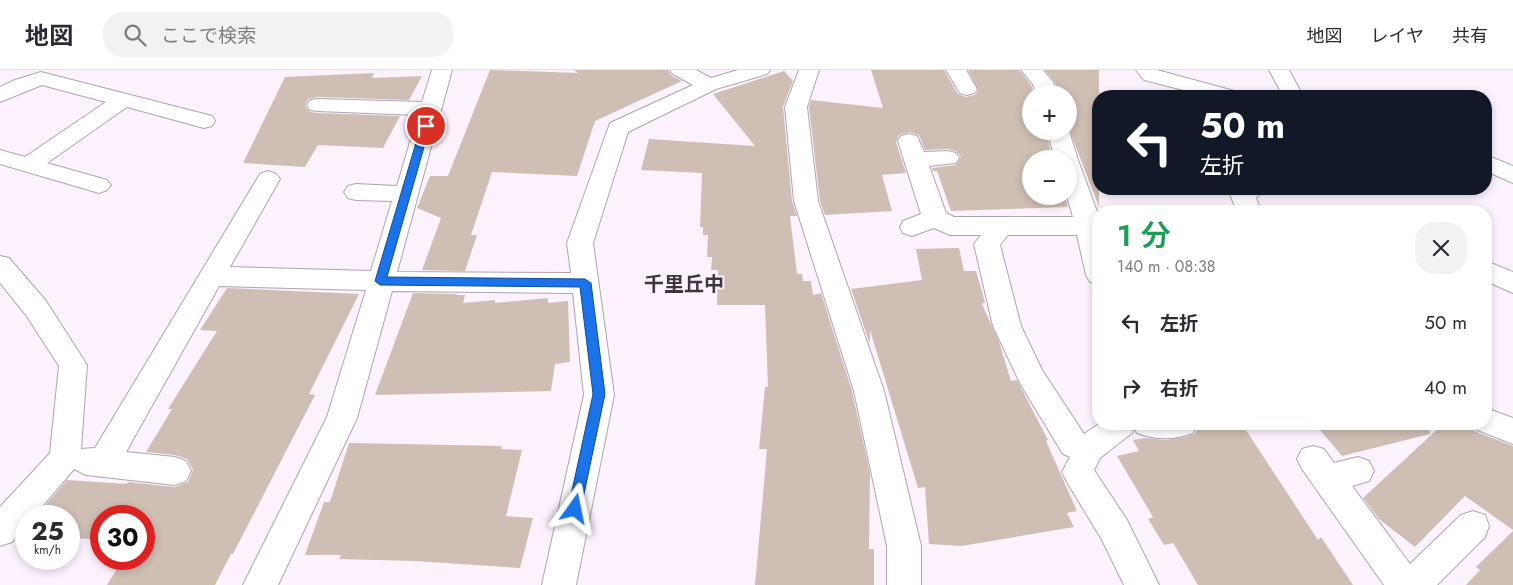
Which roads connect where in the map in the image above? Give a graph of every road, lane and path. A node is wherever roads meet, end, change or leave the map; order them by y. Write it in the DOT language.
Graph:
graph roads {
  1 [pos="442,70"];
  2 [pos="680,70"];
  3 [pos="760,70"];
  4 [pos="809,70"];
  5 [pos="956,70"];
  6 [pos="1031,70"];
  7 [pos="1146,70"];
  8 [pos="1279,70"];
  9 [pos="709,85"];
  10 [pos="1044,85"];
  11 [pos="967,89"];
  12 [pos="1207,90"];
  13 [pos="1290,90"];
  14 [pos="0,96"];
  15 [pos="122,100"];
  16 [pos="318,105"];
  17 [pos="431,109"];
  18 [pos="204,121"];
  19 [pos="0,157"];
  20 [pos="948,158"];
  21 [pos="28,165"];
  22 [pos="1492,165"];
  23 [pos="1513,176"];
  24 [pos="268,180"];
  25 [pos="100,185"];
  26 [pos="1077,185"];
  27 [pos="356,192"];
  28 [pos="406,194"];
  29 [pos="935,218"];
  30 [pos="1092,223"];
  31 [pos="1001,226"];
  32 [pos="1092,226"];
  33 [pos="912,227"];
  34 [pos="0,264"];
  35 [pos="1492,273"];
  36 [pos="212,276"];
  37 [pos="380,281"];
  38 [pos="585,283"];
  39 [pos="1513,283"];
  40 [pos="1492,423"];
  41 [pos="1113,430"];
  42 [pos="1513,432"];
  43 [pos="1089,449"];
  44 [pos="65,458"];
  45 [pos="103,463"];
  46 [pos="175,471"];
  47 [pos="1358,471"];
  48 [pos="1473,526"];
  49 [pos="0,531"];
  50 [pos="260,585"];
  51 [pos="559,585"];
  52 [pos="904,585"];
  53 [pos="1142,585"];
  54 [pos="1405,585"];
  55 [pos="1413,585"];
  1 -- 17 [label="street"];
  2 -- 9 [label="street"];
  3 -- 9 [label="street"];
  4 -- 52 [label="street"];
  5 -- 11 [label="street"];
  6 -- 10 [label="street"];
  7 -- 12 [label="street"];
  8 -- 13 [label="street"];
  9 -- 38 [label="street"];
  14 -- 15 [label="street"];
  15 -- 18 [label="street"];
  15 -- 21 [label="street"];
  16 -- 17 [label="street"];
  17 -- 28 [label="street"];
  19 -- 21 [label="street"];
  20 -- 29 [label="street"];
  21 -- 25 [label="street"];
  22 -- 23 [label="street"];
  24 -- 36 [label="street"];
  26 -- 30 [label="street"];
  27 -- 28 [label="street"];
  28 -- 37 [label="street"];
  29 -- 31 [label="street"];
  29 -- 33 [label="street"];
  31 -- 32 [label="street"];
  31 -- 43 [label="street"];
  34 -- 44 [label="street"];
  35 -- 39 [label="street"];
  36 -- 37 [label="street"];
  36 -- 45 [label="street"];
  37 -- 38 [label="street"];
  37 -- 50 [label="street"];
  38 -- 51 [label="street"];
  40 -- 42 [label="street"];
  41 -- 43 [label="street"];
  43 -- 53 [label="street"];
  44 -- 45 [label="street"];
  44 -- 49 [label="street"];
  45 -- 46 [label="street"];
  47 -- 54 [label="street"];
  48 -- 55 [label="street"];
}
